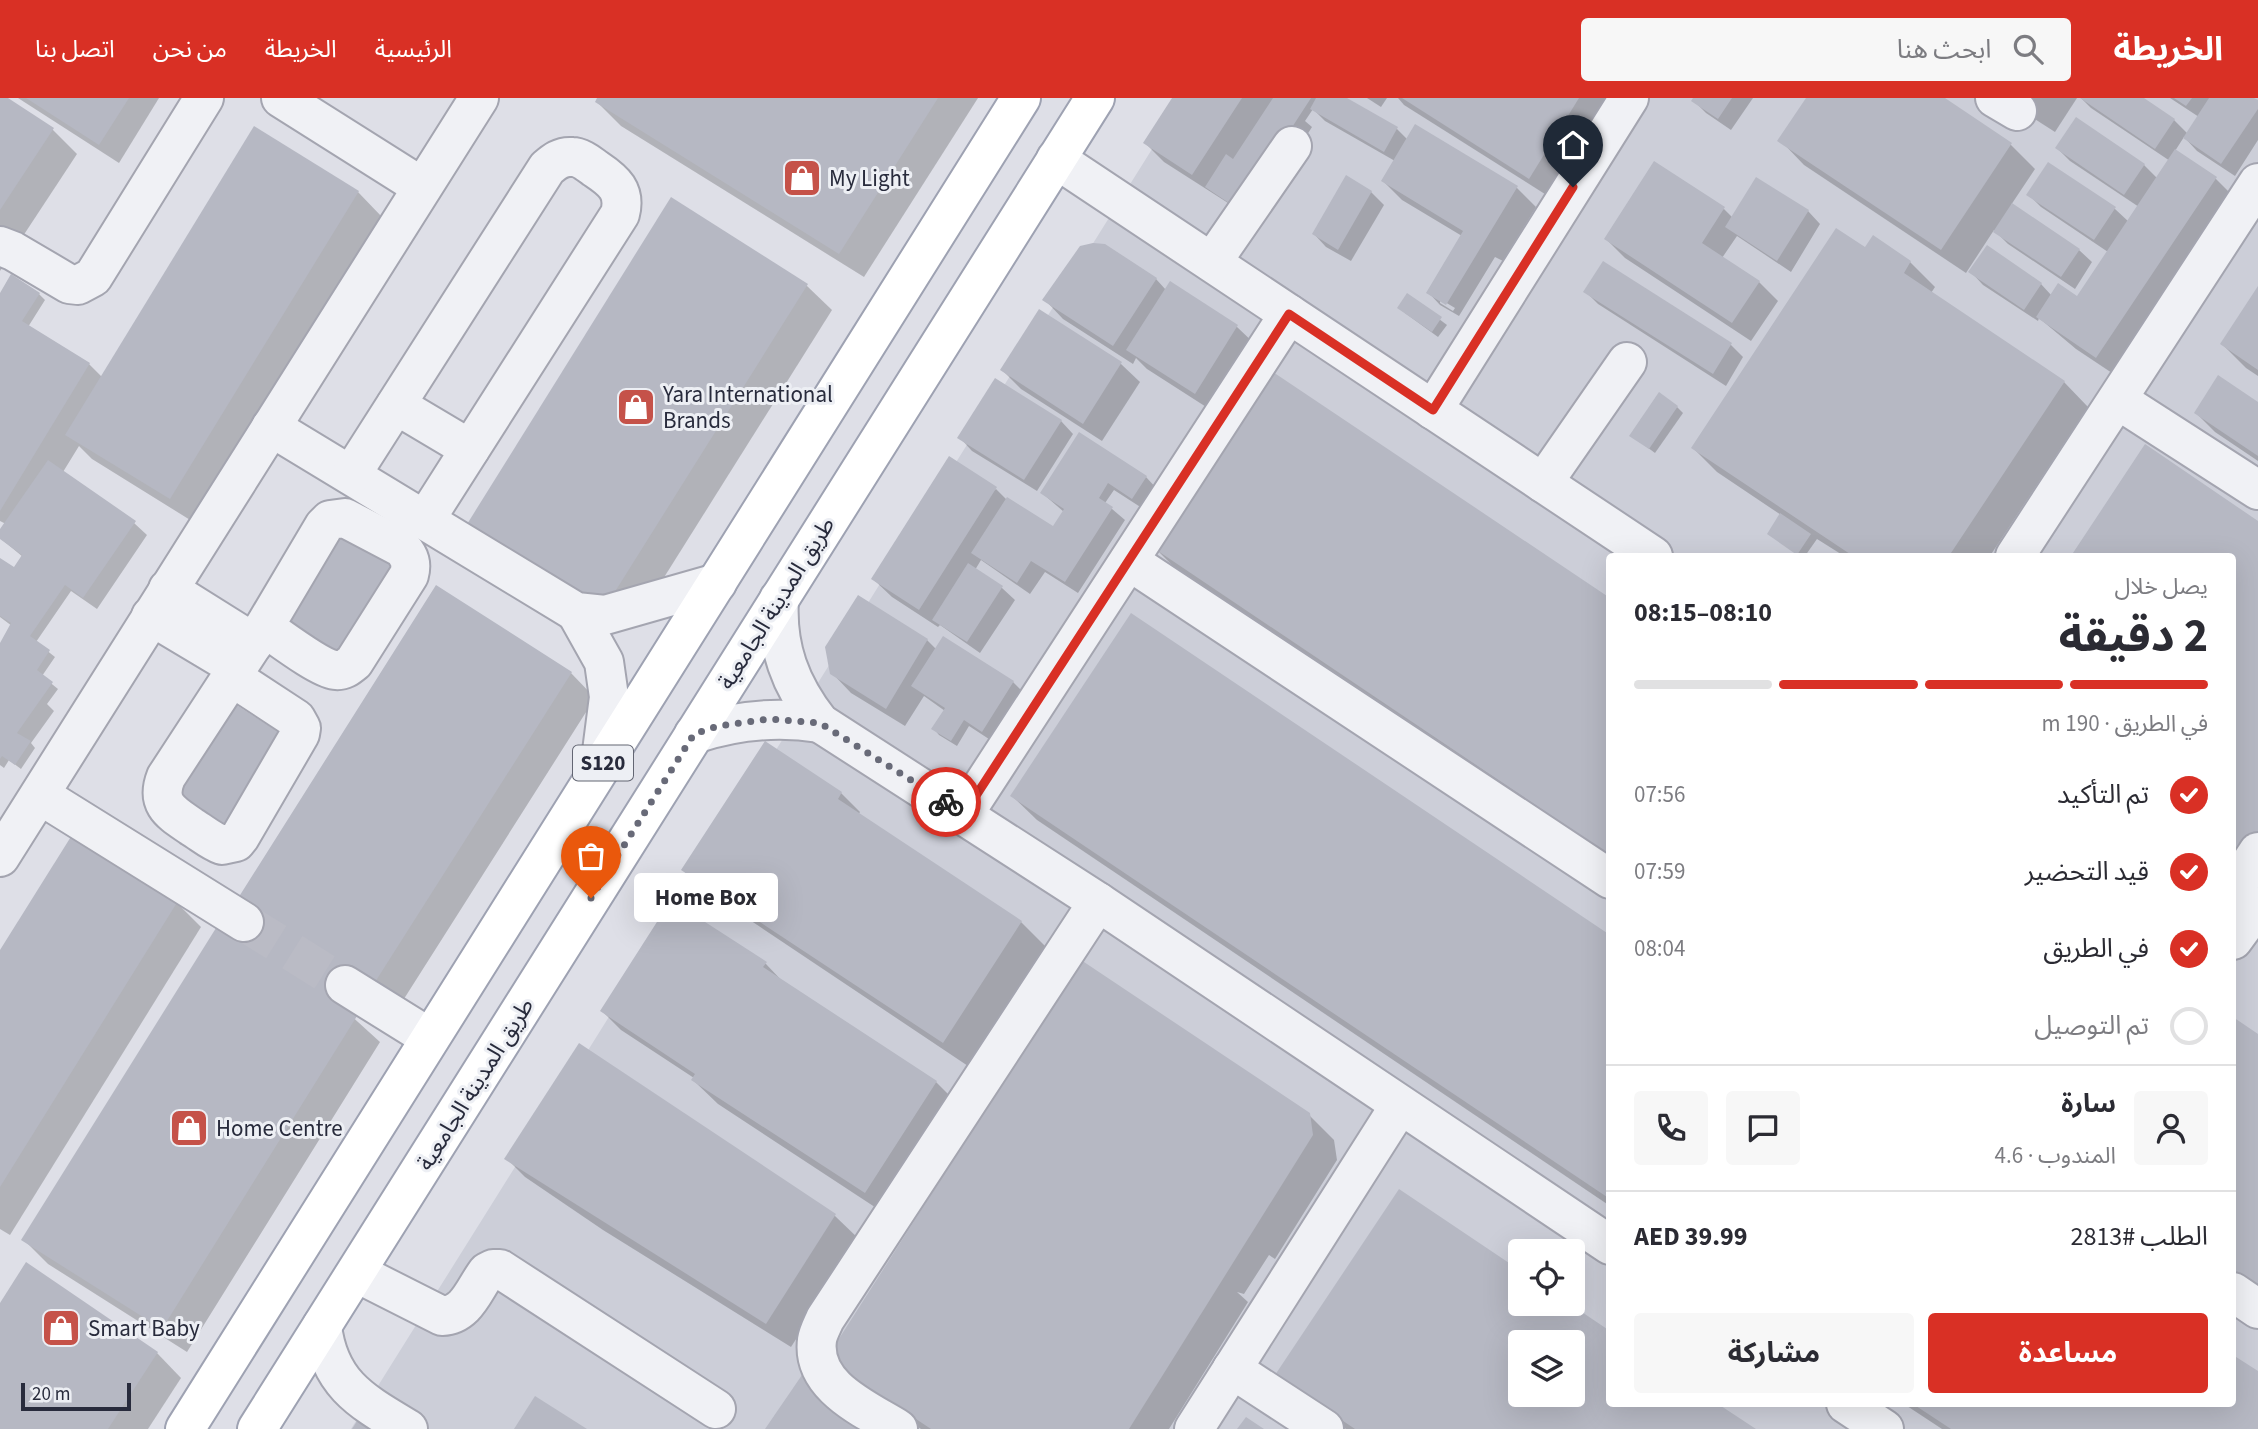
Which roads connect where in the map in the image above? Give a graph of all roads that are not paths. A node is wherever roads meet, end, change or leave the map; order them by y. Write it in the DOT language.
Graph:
graph roads {
  1 [pos="204,98"];
  2 [pos="281,98"];
  3 [pos="478,98"];
  4 [pos="1021,98"];
  5 [pos="1095,98"];
  6 [pos="1629,98"];
  7 [pos="1292,146"];
  8 [pos="1056,159"];
  9 [pos="2258,183"];
  10 [pos="422,187"];
  11 [pos="0,246"];
  12 [pos="1212,262"];
  13 [pos="1289,314"];
  14 [pos="1627,362"];
  15 [pos="2118,400"];
  16 [pos="396,405"];
  17 [pos="1433,410"];
  18 [pos="271,427"];
  19 [pos="470,449"];
  20 [pos="351,475"];
  21 [pos="1543,483"];
  22 [pos="2258,490"];
  23 [pos="425,520"];
  24 [pos="1648,553"];
  25 [pos="2017,553"];
  26 [pos="1129,561"];
  27 [pos="717,583"];
  28 [pos="779,599"];
  29 [pos="160,602"];
  30 [pos="576,612"];
  31 [pos="247,654"];
  32 [pos="820,723"];
  33 [pos="694,734"];
  34 [pos="600,767"];
  35 [pos="40,795"];
  36 [pos="964,814"];
  37 [pos="2258,852"];
  38 [pos="0,857"];
  39 [pos="1606,876"];
  40 [pos="2236,885"];
  41 [pos="1098,902"];
  42 [pos="2258,906"];
  43 [pos="244,922"];
  44 [pos="2236,937"];
  45 [pos="2236,943"];
  46 [pos="2258,959"];
  47 [pos="345,985"];
  48 [pos="430,1038"];
  49 [pos="1400,1105"];
  50 [pos="1606,1242"];
  51 [pos="357,1273"];
  52 [pos="2236,1294"];
  53 [pos="2258,1309"];
  54 [pos="322,1326"];
  55 [pos="1232,1369"];
  56 [pos="1851,1407"];
  57 [pos="716,1409"];
  58 [pos="352,1415"];
  59 [pos="185,1429"];
  60 [pos="257,1429"];
  61 [pos="408,1429"];
  62 [pos="898,1429"];
  63 [pos="1194,1429"];
  64 [pos="1324,1429"];
  65 [pos="1884,1429"];
  1 -- 11 [label="street"];
  2 -- 10 [label="street"];
  3 -- 10 [label="street"];
  4 -- 27 [label="main road, S120"];
  5 -- 8 [label="main road, طريق المدينة الجامعية / S120"];
  6 -- 17 [label="street"];
  7 -- 12 [label="street"];
  8 -- 12 [label="street"];
  8 -- 28 [label="main road, طريق المدينة الجامعية / S120"];
  9 -- 15 [label="street"];
  10 -- 18 [label="street"];
  12 -- 13 [label="street"];
  13 -- 17 [label="street"];
  13 -- 26 [label="street"];
  14 -- 21 [label="street"];
  15 -- 22 [label="street"];
  15 -- 25 [label="street"];
  16 -- 19 [label="street"];
  16 -- 19 [label="street"];
  16 -- 20 [label="street"];
  17 -- 21 [label="street"];
  18 -- 20 [label="street"];
  18 -- 29 [label="street"];
  19 -- 23 [label="street"];
  20 -- 23 [label="street"];
  21 -- 24 [label="street"];
  23 -- 30 [label="street"];
  26 -- 36 [label="street"];
  26 -- 39 [label="street"];
  27 -- 30 [label="street"];
  27 -- 34 [label="main road, S120"];
  28 -- 32 [label="street"];
  28 -- 33 [label="main road, طريق المدينة الجامعية / S120"];
  29 -- 31 [label="street"];
  29 -- 35 [label="street"];
  30 -- 34 [label="street"];
  32 -- 33 [label="street"];
  32 -- 36 [label="street"];
  33 -- 51 [label="main road, طريق المدينة الجامعية / S120"];
  34 -- 48 [label="main road, S120"];
  35 -- 38 [label="street"];
  35 -- 43 [label="street"];
  36 -- 41 [label="street"];
  37 -- 40 [label="street"];
  41 -- 49 [label="street"];
  41 -- 62 [label="street"];
  42 -- 44 [label="street"];
  45 -- 46 [label="street"];
  47 -- 48 [label="street"];
  48 -- 59 [label="main road, S120"];
  49 -- 50 [label="street"];
  49 -- 55 [label="street"];
  51 -- 54 [label="main road, طريق المدينة الجامعية / S120"];
  51 -- 57 [label="street"];
  52 -- 53 [label="street"];
  54 -- 58 [label="street"];
  54 -- 60 [label="main road, طريق المدينة الجامعية / S120"];
  55 -- 63 [label="street"];
  55 -- 64 [label="street"];
  56 -- 65 [label="street"];
  58 -- 61 [label="street"];
}
